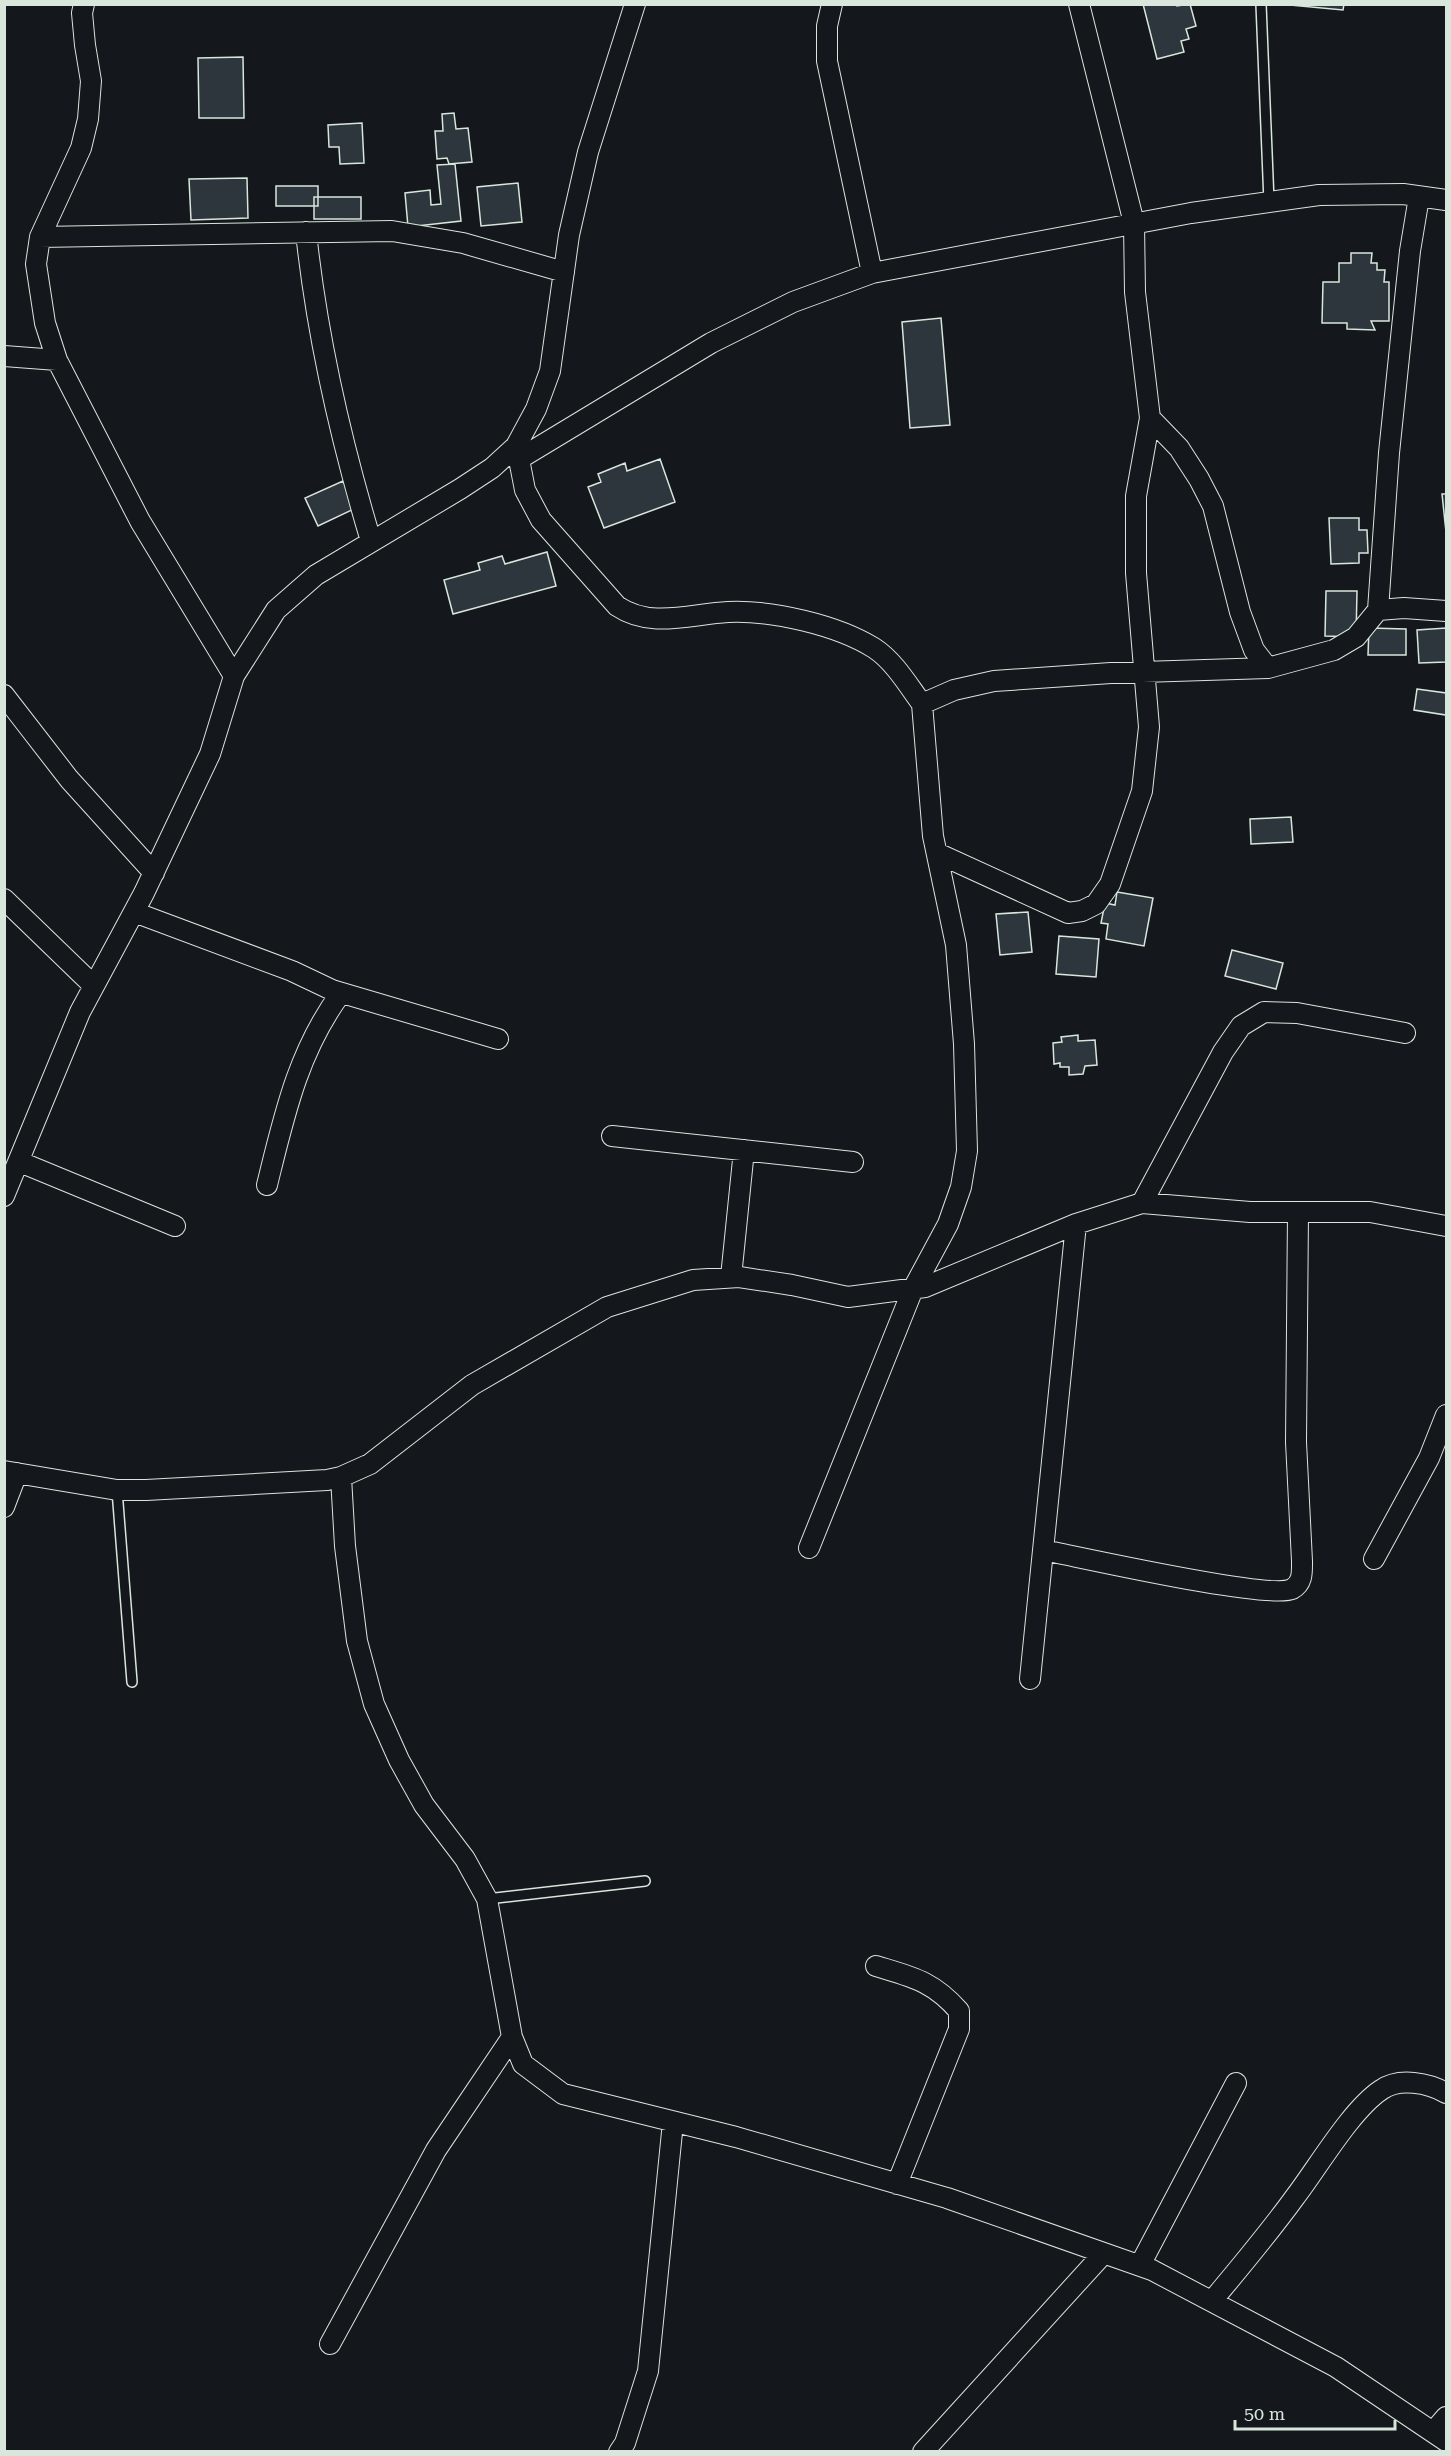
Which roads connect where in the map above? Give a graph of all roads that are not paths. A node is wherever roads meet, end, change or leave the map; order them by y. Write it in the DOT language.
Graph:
graph roads {
  1 [pos="84,4"];
  2 [pos="635,4"];
  3 [pos="832,4"];
  4 [pos="1079,4"];
  5 [pos="1260,4"];
  6 [pos="1419,197"];
  7 [pos="1446,200"];
  8 [pos="1269,202"];
  9 [pos="1134,223"];
  10 [pos="306,232"];
  11 [pos="40,237"];
  12 [pos="564,272"];
  13 [pos="872,273"];
  14 [pos="4,356"];
  15 [pos="57,360"];
  16 [pos="1150,418"];
  17 [pos="518,453"];
  18 [pos="371,542"];
  19 [pos="1378,610"];
  20 [pos="1446,611"];
  21 [pos="1268,668"];
  22 [pos="1145,672"];
  23 [pos="234,676"];
  24 [pos="4,695"];
  25 [pos="922,704"];
  26 [pos="937,853"];
  27 [pos="154,873"];
  28 [pos="4,899"];
  29 [pos="134,912"];
  30 [pos="94,986"];
  31 [pos="341,993"];
  32 [pos="1404,1033"];
  33 [pos="498,1039"];
  34 [pos="612,1136"];
  35 [pos="744,1149"];
  36 [pos="20,1162"];
  37 [pos="853,1162"];
  38 [pos="267,1185"];
  39 [pos="4,1196"];
  40 [pos="1142,1203"];
  41 [pos="1298,1213"];
  42 [pos="1076,1224"];
  43 [pos="175,1226"];
  44 [pos="1446,1226"];
  45 [pos="731,1278"];
  46 [pos="913,1289"];
  47 [pos="1446,1415"];
  48 [pos="11,1472"];
  49 [pos="341,1477"];
  50 [pos="117,1490"];
  51 [pos="4,1507"];
  52 [pos="809,1548"];
  53 [pos="1043,1550"];
  54 [pos="1374,1559"];
  55 [pos="1030,1679"];
  56 [pos="132,1682"];
  57 [pos="645,1881"];
  58 [pos="487,1899"];
  59 [pos="876,1966"];
  60 [pos="512,2037"];
  61 [pos="1236,2083"];
  62 [pos="1446,2093"];
  63 [pos="673,2122"];
  64 [pos="897,2184"];
  65 [pos="1104,2253"];
  66 [pos="1140,2265"];
  67 [pos="1212,2301"];
  68 [pos="330,2344"];
  69 [pos="1442,2430"];
  70 [pos="619,2451"];
  71 [pos="923,2451"];
  1 -- 11 [label="street"];
  2 -- 12 [label="street"];
  3 -- 13 [label="street"];
  4 -- 9 [label="street"];
  5 -- 8 [label="lane"];
  6 -- 7 [label="street"];
  6 -- 8 [label="street"];
  6 -- 19 [label="street"];
  8 -- 9 [label="street"];
  9 -- 13 [label="street"];
  9 -- 16 [label="street"];
  10 -- 11 [label="street"];
  10 -- 12 [label="street"];
  10 -- 18 [label="street"];
  11 -- 15 [label="street"];
  12 -- 17 [label="street"];
  13 -- 17 [label="street"];
  14 -- 15 [label="street"];
  15 -- 23 [label="street"];
  16 -- 21 [label="street"];
  16 -- 22 [label="street"];
  17 -- 18 [label="street"];
  17 -- 25 [label="street"];
  18 -- 23 [label="street"];
  19 -- 20 [label="street"];
  19 -- 21 [label="street"];
  21 -- 22 [label="street"];
  22 -- 25 [label="street"];
  22 -- 26 [label="street"];
  23 -- 27 [label="street"];
  24 -- 27 [label="street"];
  25 -- 26 [label="street"];
  26 -- 46 [label="street"];
  27 -- 29 [label="street"];
  28 -- 30 [label="street"];
  29 -- 30 [label="street"];
  29 -- 31 [label="street"];
  30 -- 36 [label="street"];
  31 -- 33 [label="street"];
  31 -- 38 [label="street"];
  32 -- 40 [label="street"];
  34 -- 35 [label="street"];
  35 -- 37 [label="street"];
  35 -- 45 [label="street"];
  36 -- 39 [label="street"];
  36 -- 43 [label="street"];
  40 -- 41 [label="street"];
  40 -- 42 [label="street"];
  41 -- 44 [label="street"];
  41 -- 53 [label="street"];
  42 -- 46 [label="street"];
  42 -- 53 [label="street"];
  45 -- 46 [label="street"];
  45 -- 49 [label="street"];
  46 -- 52 [label="street"];
  47 -- 54 [label="street"];
  48 -- 50 [label="street"];
  48 -- 51 [label="street"];
  49 -- 50 [label="street"];
  49 -- 58 [label="street"];
  50 -- 56 [label="lane"];
  53 -- 55 [label="street"];
  57 -- 58 [label="lane"];
  58 -- 60 [label="street"];
  59 -- 64 [label="street"];
  60 -- 63 [label="street"];
  60 -- 68 [label="street"];
  61 -- 66 [label="street"];
  62 -- 67 [label="street"];
  63 -- 64 [label="street"];
  63 -- 70 [label="street"];
  64 -- 65 [label="street"];
  65 -- 66 [label="street"];
  65 -- 71 [label="street"];
  66 -- 67 [label="street"];
  67 -- 69 [label="street"];
}
